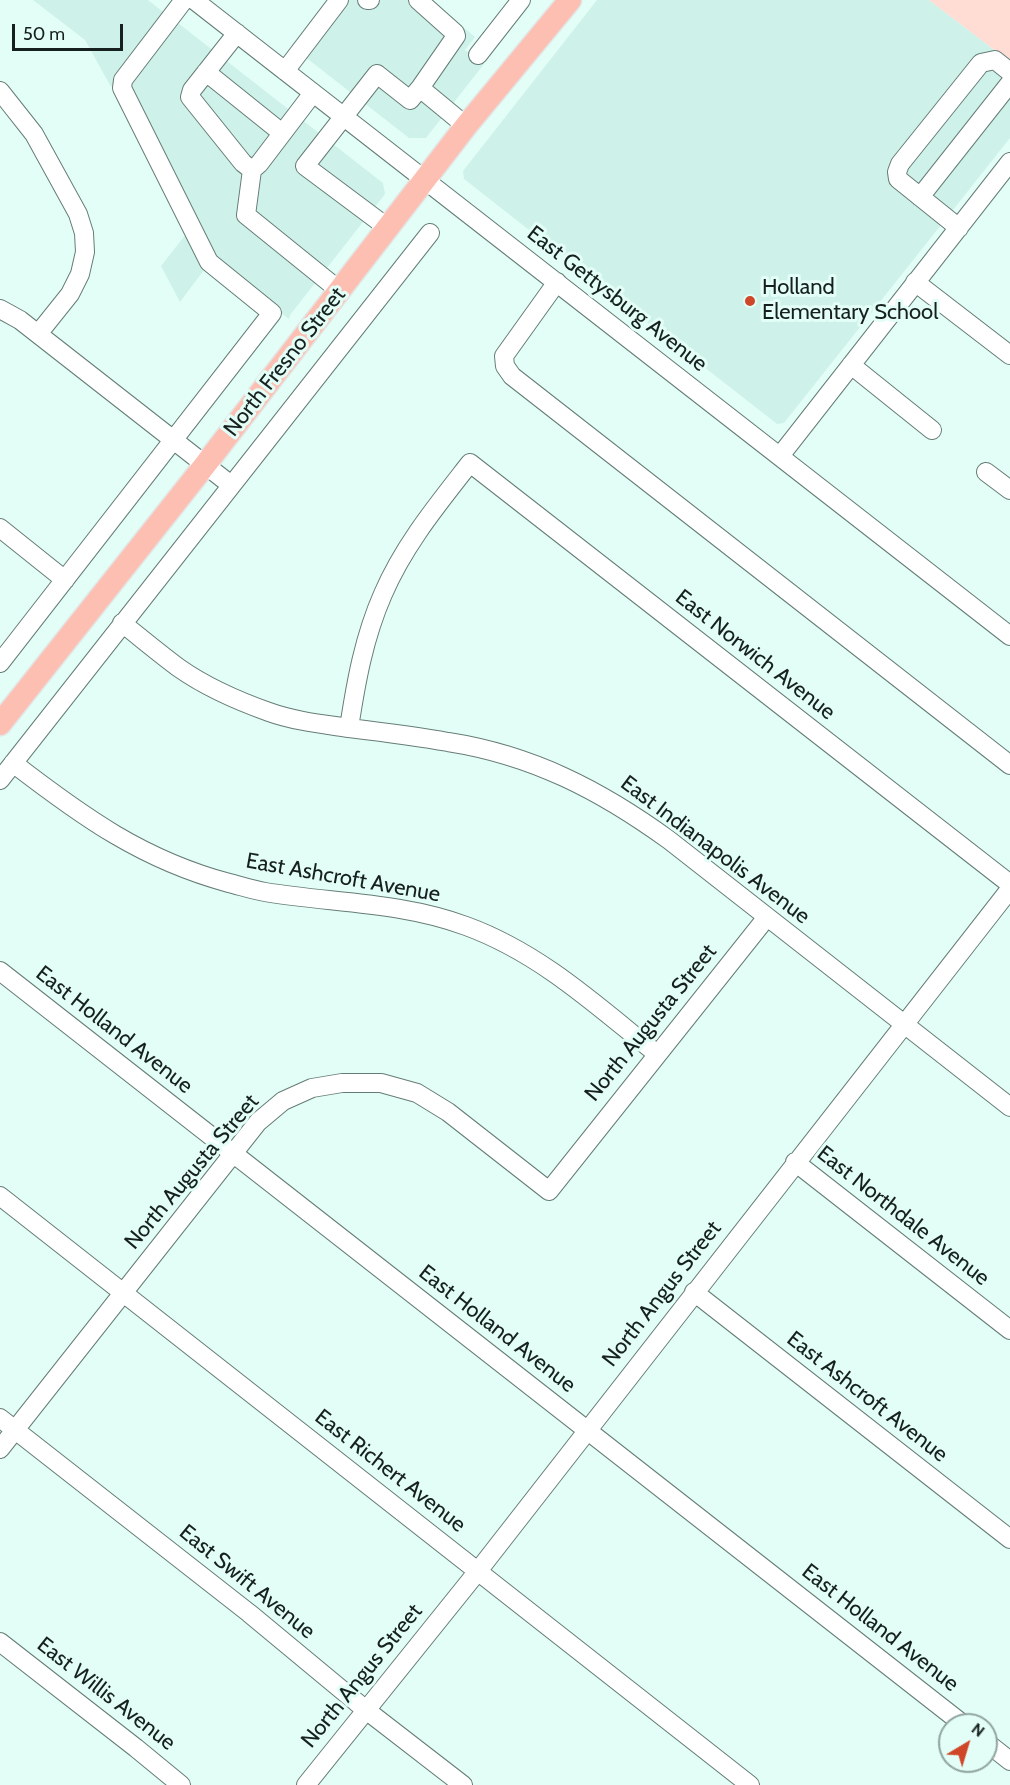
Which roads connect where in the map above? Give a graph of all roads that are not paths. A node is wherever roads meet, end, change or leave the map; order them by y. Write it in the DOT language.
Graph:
graph roads {
  1 [pos="184,0"];
  2 [pos="194,0"];
  3 [pos="339,0"];
  4 [pos="418,0"];
  5 [pos="521,0"];
  6 [pos="570,0"];
  7 [pos="237,33"];
  8 [pos="478,55"];
  9 [pos="285,71"];
  10 [pos="206,72"];
  11 [pos="1010,72"];
  12 [pos="1010,83"];
  13 [pos="420,88"];
  14 [pos="0,91"];
  15 [pos="313,93"];
  16 [pos="342,117"];
  17 [pos="466,126"];
  18 [pos="282,134"];
  19 [pos="1010,162"];
  20 [pos="252,170"];
  21 [pos="425,180"];
  22 [pos="920,197"];
  23 [pos="388,228"];
  24 [pos="959,228"];
  25 [pos="430,233"];
  26 [pos="557,282"];
  27 [pos="915,282"];
  28 [pos="340,291"];
  29 [pos="0,309"];
  30 [pos="38,334"];
  31 [pos="1010,355"];
  32 [pos="851,365"];
  33 [pos="932,430"];
  34 [pos="174,441"];
  35 [pos="780,456"];
  36 [pos="205,465"];
  37 [pos="986,472"];
  38 [pos="231,485"];
  39 [pos="1010,490"];
  40 [pos="0,528"];
  41 [pos="65,580"];
  42 [pos="122,624"];
  43 [pos="1010,636"];
  44 [pos="0,663"];
  45 [pos="0,724"];
  46 [pos="349,728"];
  47 [pos="13,762"];
  48 [pos="1010,765"];
  49 [pos="0,780"];
  50 [pos="1010,884"];
  51 [pos="1010,889"];
  52 [pos="767,916"];
  53 [pos="0,971"];
  54 [pos="904,1024"];
  55 [pos="657,1054"];
  56 [pos="1010,1107"];
  57 [pos="233,1153"];
  58 [pos="795,1162"];
  59 [pos="0,1196"];
  60 [pos="694,1292"];
  61 [pos="124,1293"];
  62 [pos="1010,1330"];
  63 [pos="0,1418"];
  64 [pos="587,1429"];
  65 [pos="15,1430"];
  66 [pos="0,1449"];
  67 [pos="1010,1539"];
  68 [pos="478,1570"];
  69 [pos="0,1642"];
  70 [pos="366,1710"];
  71 [pos="949,1713"];
  72 [pos="998,1752"];
  73 [pos="1010,1761"];
  74 [pos="181,1785"];
  75 [pos="306,1785"];
  76 [pos="463,1785"];
  77 [pos="750,1785"];
  1 -- 34 [label="street"];
  2 -- 7 [label="street, East Gettysburg Avenue"];
  3 -- 9 [label="street"];
  4 -- 13 [label="street"];
  5 -- 8 [label="street"];
  6 -- 17 [label="main road, North Fresno Street"];
  7 -- 9 [label="street, East Gettysburg Avenue"];
  7 -- 10 [label="street"];
  9 -- 15 [label="street, East Gettysburg Avenue"];
  10 -- 18 [label="street"];
  10 -- 20 [label="street"];
  11 -- 22 [label="street"];
  12 -- 22 [label="street"];
  13 -- 16 [label="street"];
  13 -- 17 [label="street"];
  14 -- 30 [label="street"];
  15 -- 16 [label="street, East Gettysburg Avenue"];
  15 -- 18 [label="street"];
  16 -- 21 [label="street, East Gettysburg Avenue"];
  16 -- 23 [label="street"];
  17 -- 21 [label="main road, North Fresno Street"];
  18 -- 20 [label="street"];
  19 -- 24 [label="street"];
  20 -- 28 [label="street"];
  21 -- 23 [label="main road, North Fresno Street"];
  21 -- 26 [label="street, East Gettysburg Avenue"];
  22 -- 24 [label="street"];
  23 -- 28 [label="main road, North Fresno Street"];
  24 -- 27 [label="street"];
  25 -- 38 [label="street, North Fresno Street"];
  26 -- 35 [label="street, East Gettysburg Avenue"];
  26 -- 48 [label="street"];
  27 -- 31 [label="street"];
  27 -- 32 [label="street"];
  28 -- 36 [label="main road, North Fresno Street"];
  29 -- 30 [label="street"];
  30 -- 34 [label="street"];
  32 -- 33 [label="street"];
  32 -- 35 [label="street"];
  34 -- 36 [label="street"];
  34 -- 41 [label="street"];
  35 -- 43 [label="street, East Gettysburg Avenue"];
  36 -- 38 [label="street"];
  36 -- 45 [label="main road, North Fresno Street"];
  37 -- 39 [label="street"];
  38 -- 42 [label="street, North Fresno Street"];
  40 -- 41 [label="street"];
  41 -- 44 [label="street"];
  42 -- 46 [label="street, East Indianapolis Avenue"];
  42 -- 47 [label="street, North Fresno Street"];
  46 -- 50 [label="street, East Norwich Avenue"];
  46 -- 52 [label="street, East Indianapolis Avenue"];
  47 -- 49 [label="street, North Fresno Street"];
  47 -- 55 [label="street, East Ashcroft Avenue"];
  51 -- 54 [label="street, North Angus Street"];
  52 -- 54 [label="street, East Indianapolis Avenue"];
  52 -- 55 [label="street, North Augusta Street"];
  53 -- 57 [label="street, East Holland Avenue"];
  54 -- 56 [label="street, East Indianapolis Avenue"];
  54 -- 58 [label="street, North Angus Street"];
  55 -- 57 [label="street, North Augusta Street"];
  57 -- 61 [label="street, North Augusta Street"];
  57 -- 64 [label="street, East Holland Avenue"];
  58 -- 60 [label="street, North Angus Street"];
  58 -- 62 [label="street, East Northdale Avenue"];
  59 -- 61 [label="street, East Richert Avenue"];
  60 -- 64 [label="street, North Angus Street"];
  60 -- 67 [label="street, East Ashcroft Avenue"];
  61 -- 65 [label="street, North Augusta Street"];
  61 -- 68 [label="street, East Richert Avenue"];
  63 -- 65 [label="street, East Swift Avenue"];
  64 -- 68 [label="street, North Angus Street"];
  64 -- 71 [label="street, East Holland Avenue"];
  65 -- 66 [label="street, North Augusta Street"];
  65 -- 70 [label="street, East Swift Avenue"];
  68 -- 70 [label="street, North Angus Street"];
  68 -- 77 [label="street, East Richert Avenue"];
  69 -- 74 [label="street, East Willis Avenue"];
  70 -- 75 [label="street, North Angus Street"];
  70 -- 76 [label="street, East Swift Avenue"];
  72 -- 73 [label="street"];
}
